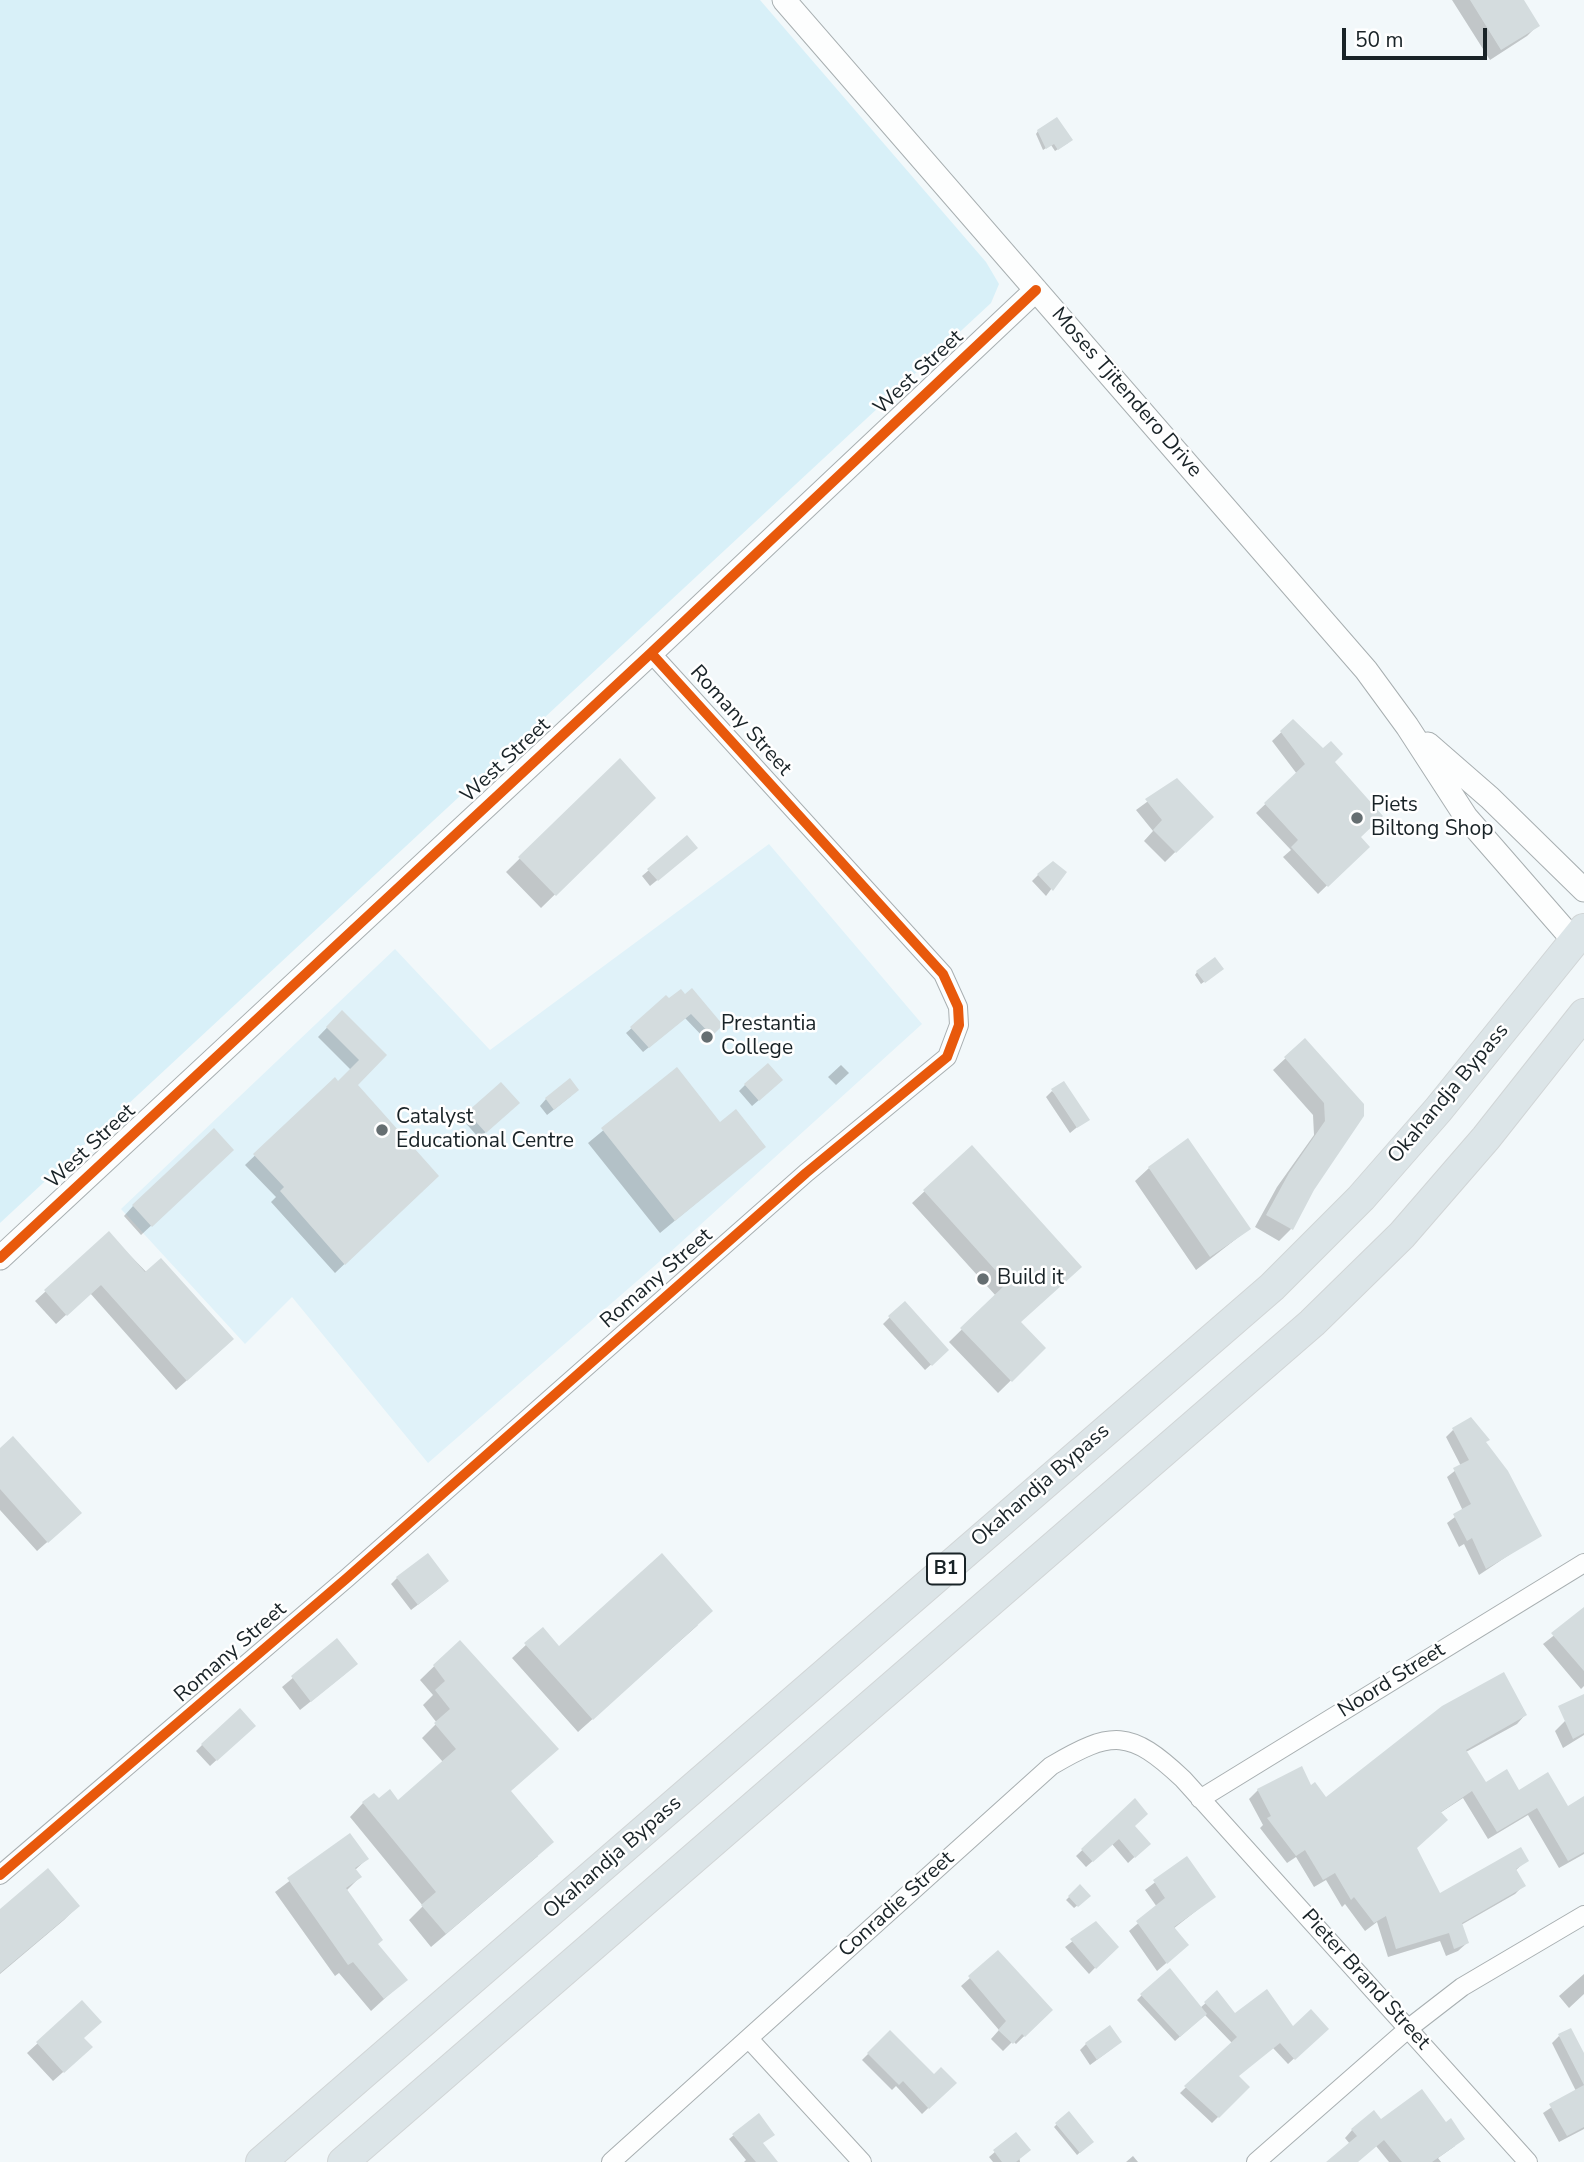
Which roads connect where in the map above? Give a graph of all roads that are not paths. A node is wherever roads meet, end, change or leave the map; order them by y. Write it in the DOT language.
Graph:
graph roads {
  1 [pos="785,0"];
  2 [pos="1036,290"];
  3 [pos="652,653"];
  4 [pos="1407,726"];
  5 [pos="1584,890"];
  6 [pos="1580,935"];
  7 [pos="1584,1014"];
  8 [pos="0,1258"];
  9 [pos="1584,1563"];
  10 [pos="1200,1799"];
  11 [pos="0,1875"];
  12 [pos="1584,1915"];
  13 [pos="1409,2028"];
  14 [pos="749,2039"];
  15 [pos="261,2162"];
  16 [pos="343,2162"];
  17 [pos="611,2162"];
  18 [pos="862,2162"];
  19 [pos="1256,2162"];
  20 [pos="1528,2162"];
  1 -- 2 [label="street, Moses Tjitendero Drive"];
  2 -- 3 [label="street, West Street"];
  2 -- 4 [label="street, Moses Tjitendero Drive"];
  3 -- 8 [label="street, West Street"];
  3 -- 11 [label="street, Romany Street"];
  4 -- 5 [label="street, Moses Tjitendero Drive"];
  4 -- 6 [label="street, Moses Tjitendero Drive"];
  6 -- 15 [label="highway, Okahandja Bypass / B1"];
  7 -- 16 [label="highway, B1"];
  9 -- 10 [label="street, Noord Street"];
  10 -- 13 [label="street, Pieter Brand Street"];
  10 -- 14 [label="street, Conradie Street"];
  12 -- 13 [label="street"];
  13 -- 19 [label="street"];
  13 -- 20 [label="street, Pieter Brand Street"];
  14 -- 17 [label="street, Conradie Street"];
  14 -- 18 [label="street"];
}
